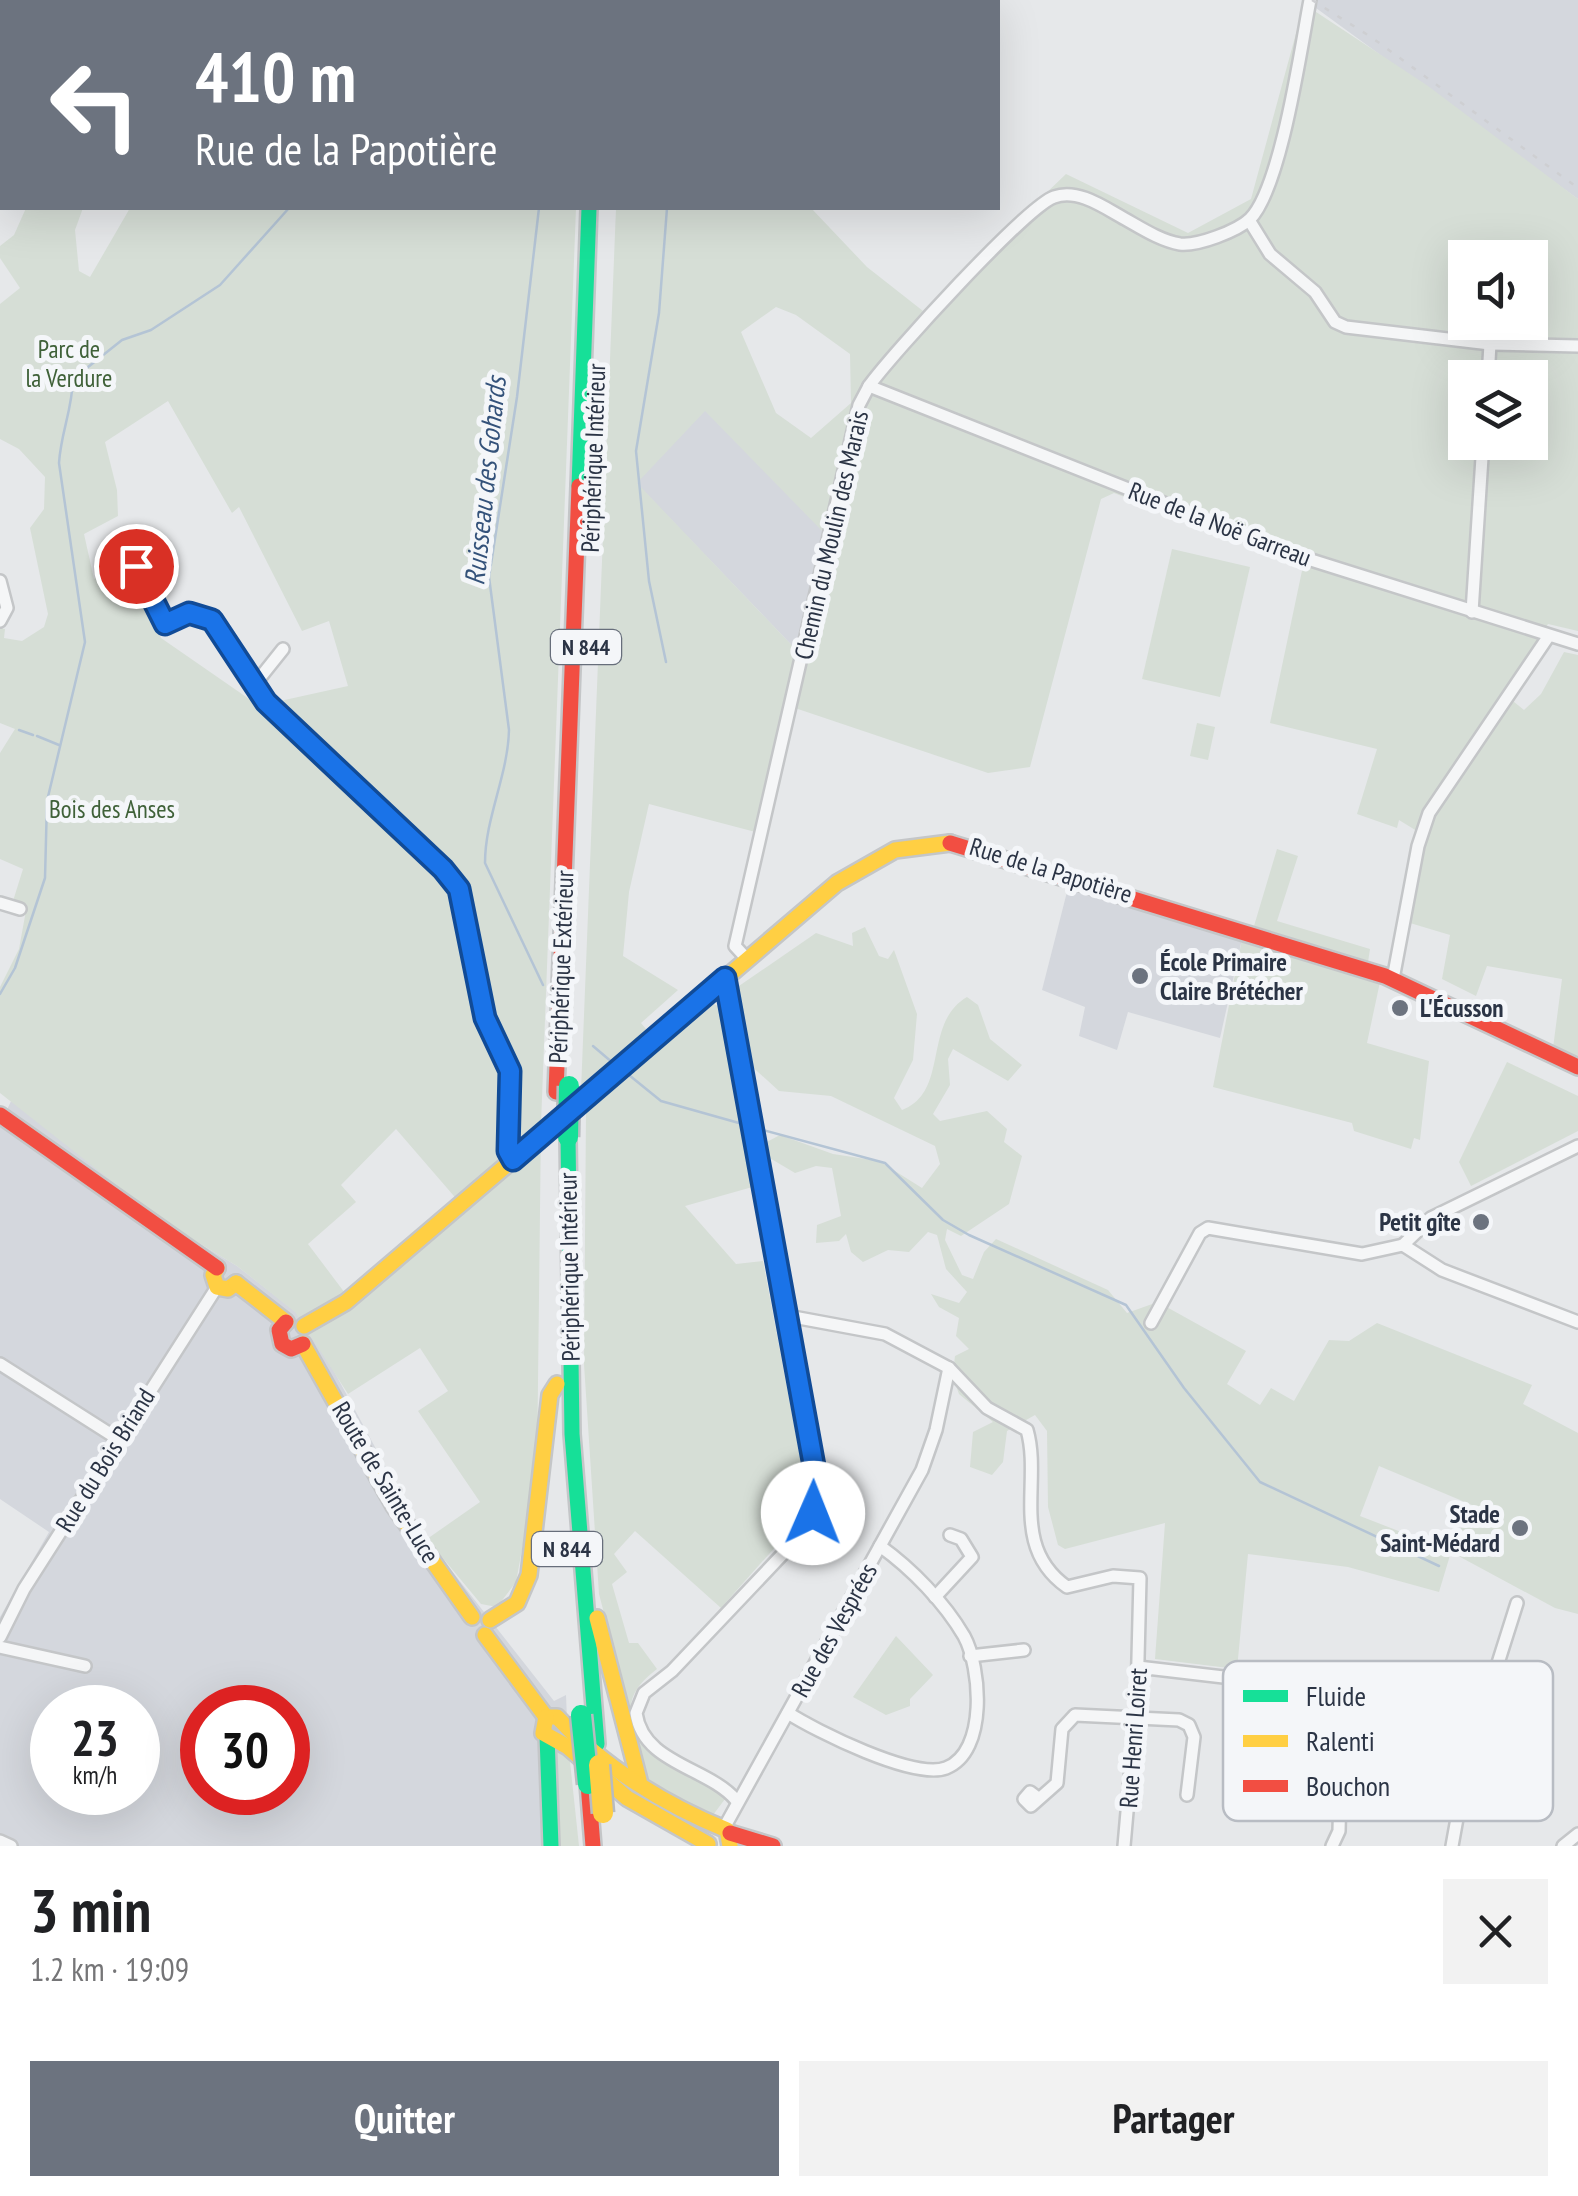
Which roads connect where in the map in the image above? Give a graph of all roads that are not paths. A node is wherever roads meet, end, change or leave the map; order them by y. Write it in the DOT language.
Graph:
graph roads {
  1 [pos="1310,0"];
  2 [pos="588,210"];
  3 [pos="602,210"];
  4 [pos="1250,220"];
  5 [pos="1490,344"];
  6 [pos="1578,346"];
  7 [pos="1489,360"];
  8 [pos="869,386"];
  9 [pos="1482,460"];
  10 [pos="123,538"];
  11 [pos="1,585"];
  12 [pos="1472,612"];
  13 [pos="0,622"];
  14 [pos="1548,637"];
  15 [pos="1578,644"];
  16 [pos="283,649"];
  17 [pos="255,684"];
  18 [pos="0,903"];
  19 [pos="20,908"];
  20 [pos="747,959"];
  21 [pos="725,978"];
  22 [pos="1393,979"];
  23 [pos="1578,1067"];
  24 [pos="563,1089"];
  25 [pos="0,1115"];
  26 [pos="561,1140"];
  27 [pos="1578,1146"];
  28 [pos="513,1160"];
  29 [pos="1404,1245"];
  30 [pos="224,1279"];
  31 [pos="788,1316"];
  32 [pos="1578,1322"];
  33 [pos="1151,1323"];
  34 [pos="298,1330"];
  35 [pos="0,1364"];
  36 [pos="949,1368"];
  37 [pos="557,1384"];
  38 [pos="118,1439"];
  39 [pos="950,1535"];
  40 [pos="880,1546"];
  41 [pos="580,1560"];
  42 [pos="935,1596"];
  43 [pos="1517,1603"];
  44 [pos="483,1624"];
  45 [pos="0,1636"];
  46 [pos="0,1647"];
  47 [pos="1024,1650"];
  48 [pos="970,1656"];
  49 [pos="1499,1661"];
  50 [pos="86,1666"];
  51 [pos="1138,1668"];
  52 [pos="1223,1677"];
  53 [pos="788,1713"];
  54 [pos="1135,1718"];
  55 [pos="558,1726"];
  56 [pos="636,1788"];
  57 [pos="1187,1796"];
  58 [pos="1038,1798"];
  59 [pos="736,1800"];
  60 [pos="1339,1821"];
  61 [pos="1457,1821"];
  62 [pos="1578,1834"];
  63 [pos="720,1838"];
  64 [pos="0,1841"];
  65 [pos="11,1846"];
  66 [pos="551,1846"];
  67 [pos="593,1846"];
  68 [pos="606,1846"];
  69 [pos="774,1846"];
  70 [pos="1124,1846"];
  71 [pos="1332,1846"];
  72 [pos="1452,1846"];
  73 [pos="1563,1846"];
  1 -- 4 [label="street"];
  2 -- 24 [label="main road, Périphérique Extérieur / N 844"];
  3 -- 24 [label="main road, Périphérique Intérieur / N 844"];
  4 -- 5 [label="street"];
  4 -- 8 [label="street, Chemin du Moulin des Marais"];
  5 -- 6 [label="street"];
  5 -- 7 [label="street"];
  8 -- 12 [label="street, Rue de la Noë Garreau"];
  8 -- 20 [label="street, Chemin du Moulin des Marais"];
  9 -- 12 [label="street"];
  10 -- 17 [label="street"];
  11 -- 13 [label="street"];
  12 -- 14 [label="street, Rue de la Noë Garreau"];
  14 -- 15 [label="street, Rue de la Noë Garreau"];
  14 -- 22 [label="street"];
  16 -- 17 [label="street"];
  17 -- 28 [label="street"];
  18 -- 19 [label="street"];
  20 -- 21 [label="main road, Rue de la Papotière"];
  20 -- 22 [label="main road, Rue de la Papotière"];
  21 -- 28 [label="main road, Rue de la Papotière"];
  21 -- 31 [label="street"];
  22 -- 23 [label="main road, Rue de la Papotière"];
  24 -- 26 [label="main road, Périphérique Intérieur / N 844, bridge"];
  25 -- 30 [label="main road, Route de Sainte-Luce"];
  26 -- 37 [label="main road, N 844"];
  26 -- 41 [label="main road, Périphérique Intérieur / N 844"];
  27 -- 29 [label="street"];
  28 -- 34 [label="main road, Rue de la Papotière"];
  29 -- 32 [label="street"];
  29 -- 33 [label="street"];
  30 -- 34 [label="main road, Route de Sainte-Luce"];
  30 -- 38 [label="street, Rue du Bois Briand"];
  31 -- 36 [label="street"];
  31 -- 59 [label="street"];
  34 -- 44 [label="main road, Route de Sainte-Luce"];
  35 -- 38 [label="street"];
  36 -- 40 [label="street, Rue des Vesprées"];
  36 -- 51 [label="street, Rue Henri Loiret"];
  37 -- 44 [label="main road"];
  37 -- 55 [label="main road, N 844"];
  38 -- 45 [label="street, Rue du Bois Briand"];
  39 -- 42 [label="street"];
  40 -- 42 [label="street"];
  40 -- 53 [label="street, Rue des Vesprées"];
  41 -- 56 [label="main road"];
  41 -- 68 [label="main road, Périphérique Intérieur / N 844, bridge"];
  42 -- 48 [label="street"];
  43 -- 49 [label="street"];
  44 -- 55 [label="main road, Route de Sainte-Luce"];
  46 -- 50 [label="street"];
  47 -- 48 [label="street"];
  48 -- 53 [label="street"];
  51 -- 52 [label="street"];
  51 -- 54 [label="street, Rue Henri Loiret"];
  53 -- 59 [label="street, Rue des Vesprées"];
  54 -- 57 [label="street"];
  54 -- 58 [label="street"];
  54 -- 70 [label="street, Rue Henri Loiret"];
  55 -- 56 [label="main road, Route de Sainte-Luce"];
  55 -- 66 [label="main road"];
  55 -- 67 [label="main road, N 844, bridge"];
  56 -- 63 [label="main road, Route de Sainte-Luce"];
  59 -- 63 [label="street, Rue des Vesprées"];
  60 -- 71 [label="street"];
  61 -- 72 [label="street"];
  62 -- 73 [label="street"];
  63 -- 69 [label="main road, Route de Sainte-Luce"];
  64 -- 65 [label="street"];
}
